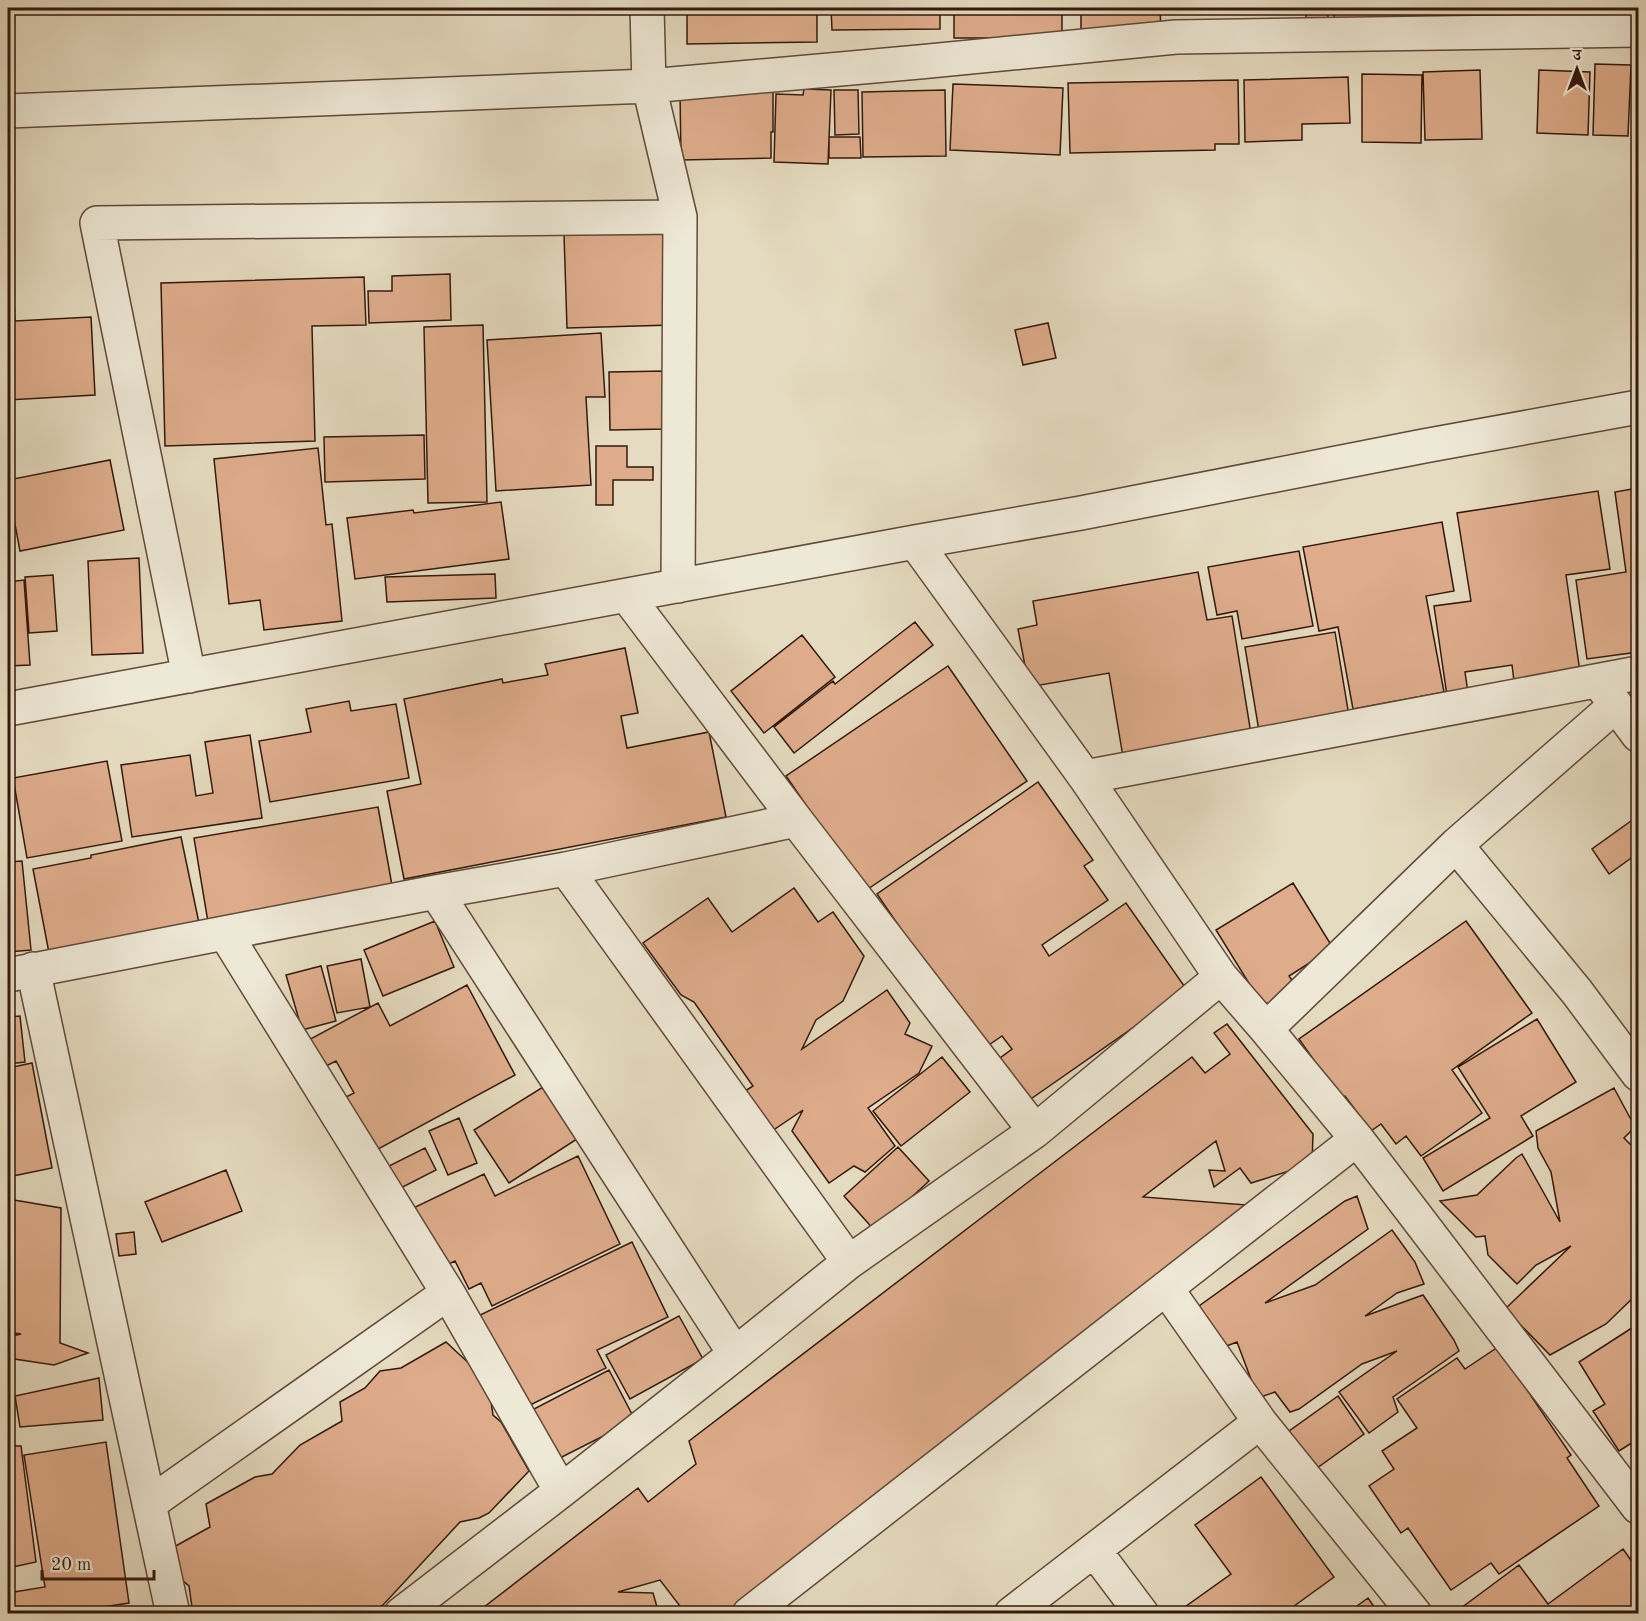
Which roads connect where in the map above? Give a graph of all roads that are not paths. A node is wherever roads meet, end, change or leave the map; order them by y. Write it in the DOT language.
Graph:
graph roads {
  1 [pos="647,8"];
  2 [pos="1638,30"];
  3 [pos="649,86"];
  4 [pos="8,111"];
  5 [pos="680,217"];
  6 [pos="1638,407"];
  7 [pos="915,542"];
  8 [pos="678,586"];
  9 [pos="627,596"];
  10 [pos="1638,673"];
  11 [pos="189,676"];
  12 [pos="1607,693"];
  13 [pos="8,709"];
  14 [pos="1638,735"];
  15 [pos="1085,777"];
  16 [pos="796,820"];
  17 [pos="1456,845"];
  18 [pos="566,870"];
  19 [pos="436,892"];
  20 [pos="225,933"];
  21 [pos="20,972"];
  22 [pos="1221,977"];
  23 [pos="1266,1029"];
  24 [pos="1638,1074"];
  25 [pos="1035,1131"];
  26 [pos="1357,1139"];
  27 [pos="849,1262"];
  28 [pos="1166,1288"];
  29 [pos="448,1293"];
  30 [pos="735,1354"];
  31 [pos="1260,1422"];
  32 [pos="561,1491"];
  33 [pos="149,1504"];
  34 [pos="1638,1507"];
  35 [pos="1094,1550"];
  36 [pos="173,1614"];
  37 [pos="401,1614"];
  38 [pos="749,1614"];
  39 [pos="1011,1614"];
  40 [pos="1142,1614"];
  41 [pos="1415,1614"];
  1 -- 3 [label="street"];
  2 -- 3 [label="street"];
  3 -- 4 [label="street"];
  3 -- 5 [label="street"];
  5 -- 8 [label="street"];
  5 -- 11 [label="street"];
  6 -- 7 [label="street"];
  7 -- 8 [label="street"];
  7 -- 15 [label="street"];
  8 -- 9 [label="street"];
  9 -- 11 [label="street"];
  9 -- 16 [label="street"];
  10 -- 12 [label="street"];
  11 -- 13 [label="street"];
  12 -- 14 [label="street"];
  12 -- 15 [label="street"];
  12 -- 17 [label="street"];
  15 -- 22 [label="street"];
  16 -- 18 [label="street"];
  16 -- 25 [label="street"];
  17 -- 23 [label="street"];
  17 -- 24 [label="street"];
  18 -- 19 [label="street"];
  18 -- 27 [label="street"];
  19 -- 20 [label="street"];
  19 -- 30 [label="street"];
  20 -- 21 [label="street"];
  20 -- 29 [label="street"];
  21 -- 33 [label="street"];
  22 -- 23 [label="street"];
  22 -- 25 [label="street"];
  23 -- 26 [label="street"];
  25 -- 27 [label="street"];
  26 -- 28 [label="street"];
  26 -- 34 [label="street"];
  27 -- 30 [label="street"];
  28 -- 31 [label="street"];
  28 -- 38 [label="street"];
  29 -- 32 [label="street"];
  29 -- 33 [label="street"];
  30 -- 32 [label="street"];
  31 -- 35 [label="street"];
  31 -- 41 [label="street"];
  32 -- 37 [label="street"];
  33 -- 36 [label="street"];
  35 -- 39 [label="street"];
  35 -- 40 [label="street"];
}
